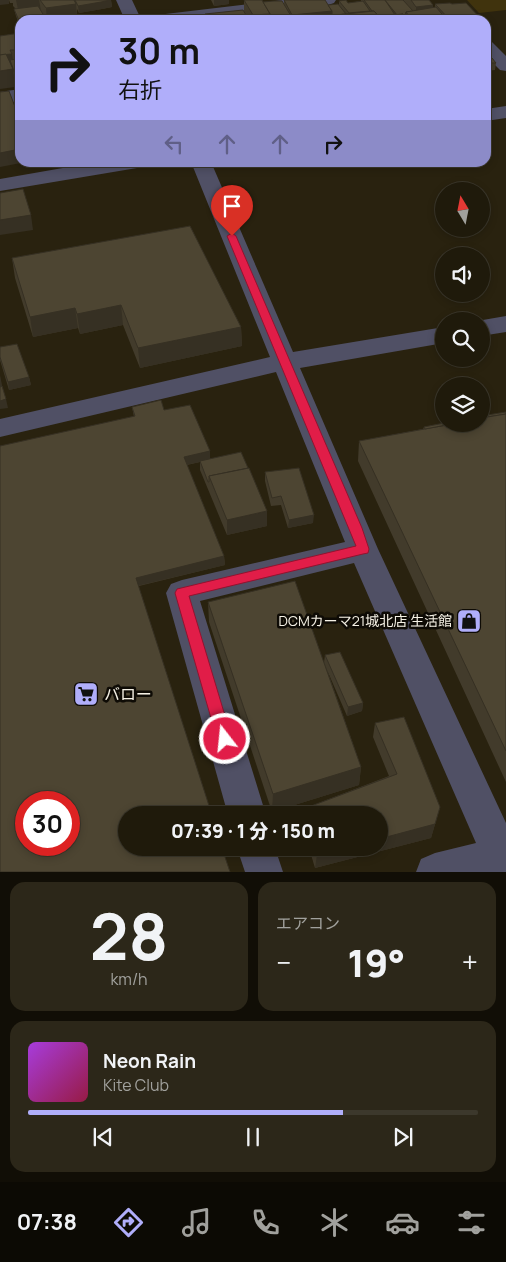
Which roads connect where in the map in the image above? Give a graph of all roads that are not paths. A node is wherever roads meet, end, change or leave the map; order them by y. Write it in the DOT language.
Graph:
graph roads {
  1 [pos="124,0"];
  2 [pos="328,0"];
  3 [pos="132,15"];
  4 [pos="192,15"];
  5 [pos="491,51"];
  6 [pos="506,66"];
  7 [pos="15,96"];
  8 [pos="0,98"];
  9 [pos="506,112"];
  10 [pos="491,114"];
  11 [pos="107,167"];
  12 [pos="203,167"];
  13 [pos="0,185"];
  14 [pos="506,324"];
  15 [pos="490,327"];
  16 [pos="435,337"];
  17 [pos="284,362"];
  18 [pos="0,428"];
  19 [pos="363,549"];
  20 [pos="244,806"];
  21 [pos="259,856"];
  22 [pos="505,858"];
  23 [pos="264,872"];
  24 [pos="435,872"];
  1 -- 3 [label="street"];
  2 -- 4 [label="street"];
  5 -- 6 [label="street"];
  7 -- 8 [label="street"];
  9 -- 10 [label="street"];
  11 -- 13 [label="street"];
  12 -- 17 [label="street"];
  14 -- 15 [label="street"];
  16 -- 17 [label="street"];
  17 -- 18 [label="street"];
  17 -- 19 [label="street"];
  19 -- 20 [label="street"];
  19 -- 22 [label="street"];
  21 -- 23 [label="street"];
  22 -- 24 [label="street"];
}
